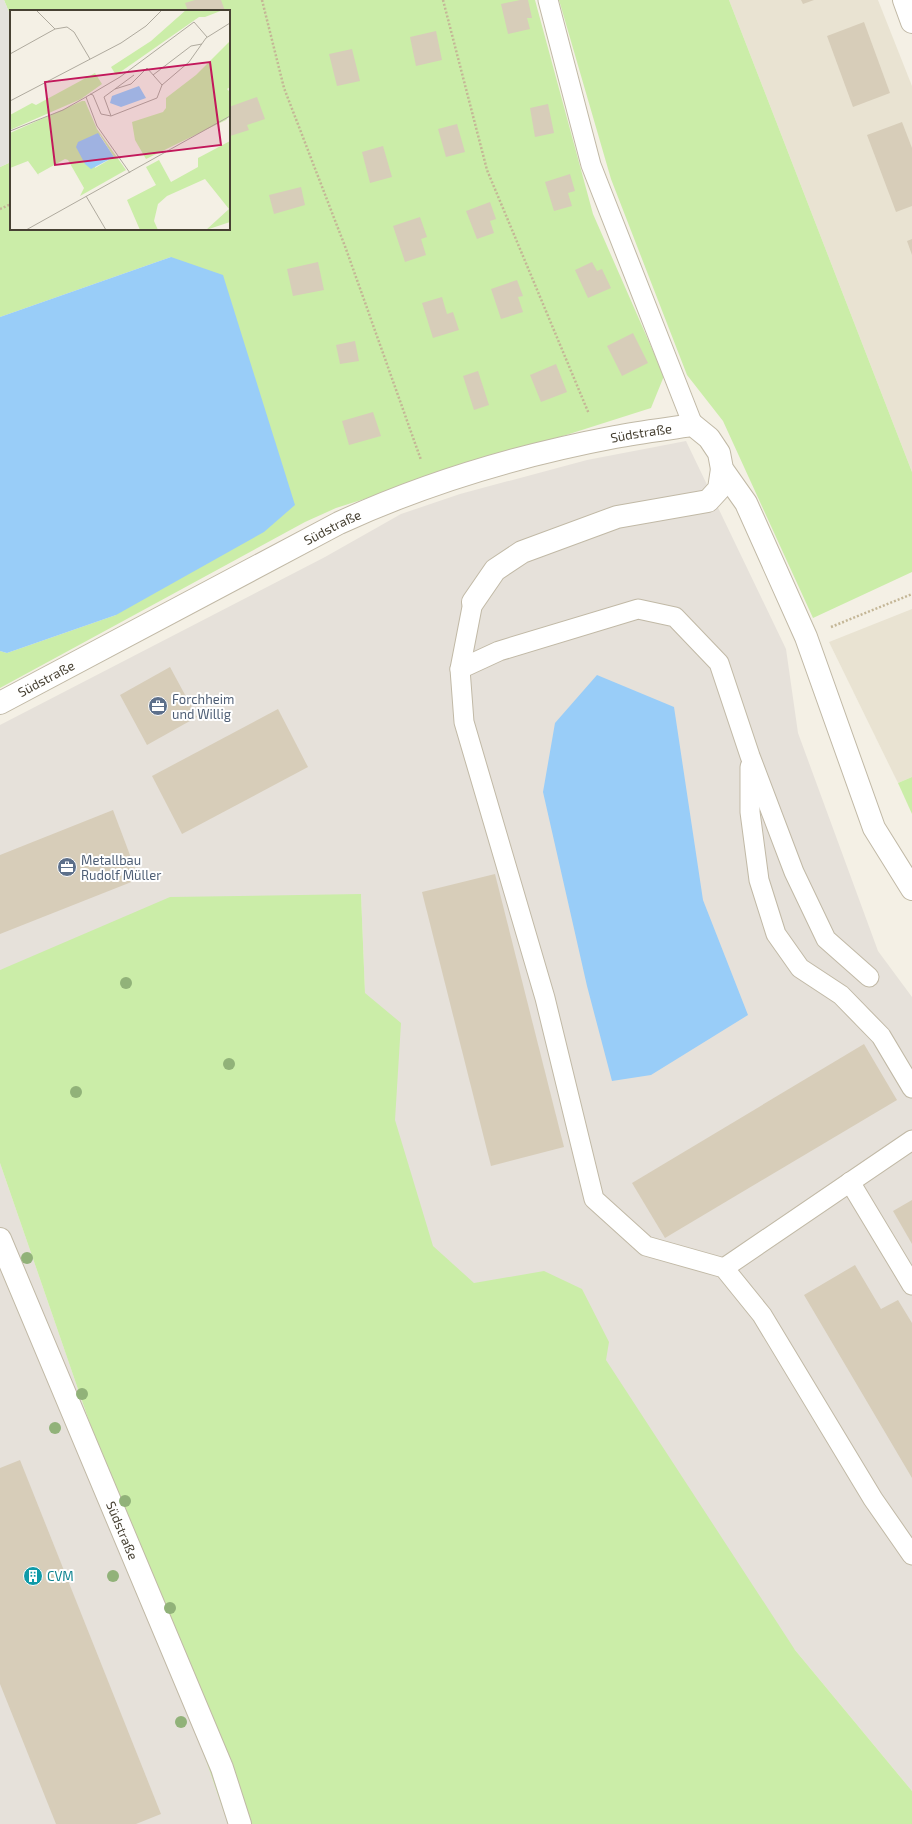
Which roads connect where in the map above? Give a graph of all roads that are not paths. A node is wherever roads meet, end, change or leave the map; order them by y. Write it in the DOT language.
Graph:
graph roads {
  1 [pos="548,0"];
  2 [pos="904,0"];
  3 [pos="912,22"];
  4 [pos="693,426"];
  5 [pos="722,469"];
  6 [pos="474,602"];
  7 [pos="460,669"];
  8 [pos="0,703"];
  9 [pos="750,756"];
  10 [pos="912,889"];
  11 [pos="869,977"];
  12 [pos="912,1088"];
  13 [pos="912,1140"];
  14 [pos="850,1182"];
  15 [pos="0,1239"];
  16 [pos="724,1268"];
  17 [pos="912,1286"];
  18 [pos="912,1555"];
  19 [pos="240,1824"];
  1 -- 4 [label="lane"];
  2 -- 3 [label="street"];
  4 -- 5 [label="street"];
  4 -- 8 [label="street, Südstraße"];
  5 -- 6 [label="street"];
  5 -- 10 [label="street"];
  6 -- 7 [label="lane"];
  7 -- 9 [label="lane"];
  7 -- 16 [label="lane"];
  9 -- 11 [label="lane"];
  9 -- 12 [label="lane"];
  13 -- 14 [label="lane"];
  14 -- 16 [label="lane"];
  14 -- 17 [label="lane"];
  15 -- 19 [label="street, Südstraße"];
  16 -- 18 [label="lane"];
}
